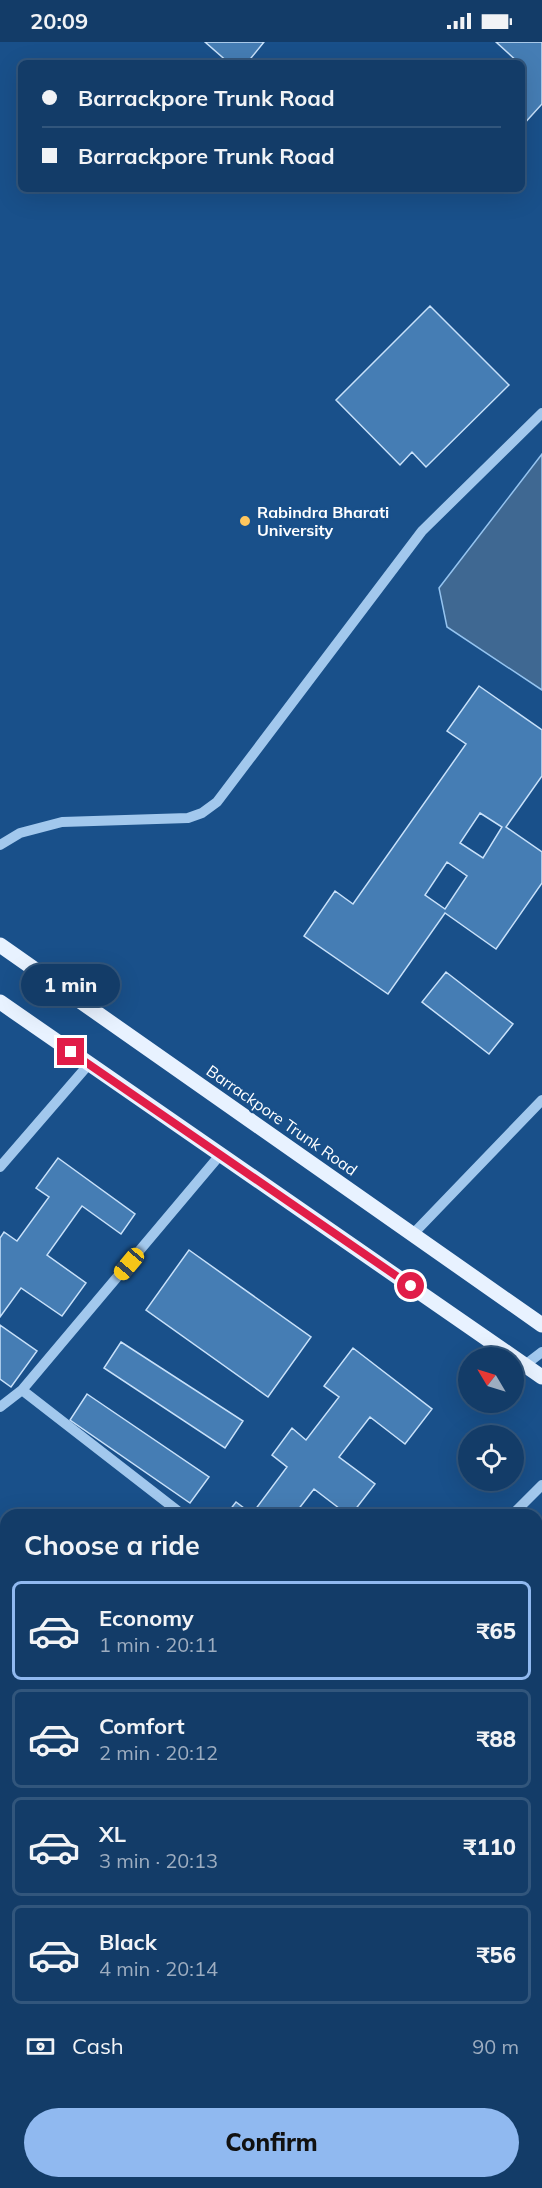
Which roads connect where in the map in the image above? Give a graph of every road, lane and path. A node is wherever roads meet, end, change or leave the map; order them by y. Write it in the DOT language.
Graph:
graph roads {
  1 [pos="542,413"];
  2 [pos="0,844"];
  3 [pos="0,945"];
  4 [pos="0,1002"];
  5 [pos="88,1064"];
  6 [pos="542,1100"];
  7 [pos="220,1155"];
  8 [pos="0,1167"];
  9 [pos="413,1234"];
  10 [pos="542,1325"];
  11 [pos="542,1352"];
  12 [pos="525,1365"];
  13 [pos="542,1377"];
  14 [pos="22,1390"];
  15 [pos="0,1407"];
  16 [pos="542,1485"];
  17 [pos="175,1509"];
  18 [pos="518,1509"];
  1 -- 2 [label="street"];
  3 -- 9 [label="main road, Barrackpore Trunk Road"];
  4 -- 5 [label="main road"];
  5 -- 7 [label="main road"];
  5 -- 8 [label="street"];
  6 -- 9 [label="street"];
  7 -- 12 [label="main road"];
  7 -- 14 [label="street"];
  9 -- 10 [label="main road, Barrackpore Trunk Road"];
  11 -- 12 [label="street"];
  12 -- 13 [label="main road"];
  14 -- 15 [label="street"];
  14 -- 17 [label="street"];
  16 -- 18 [label="street"];
}
